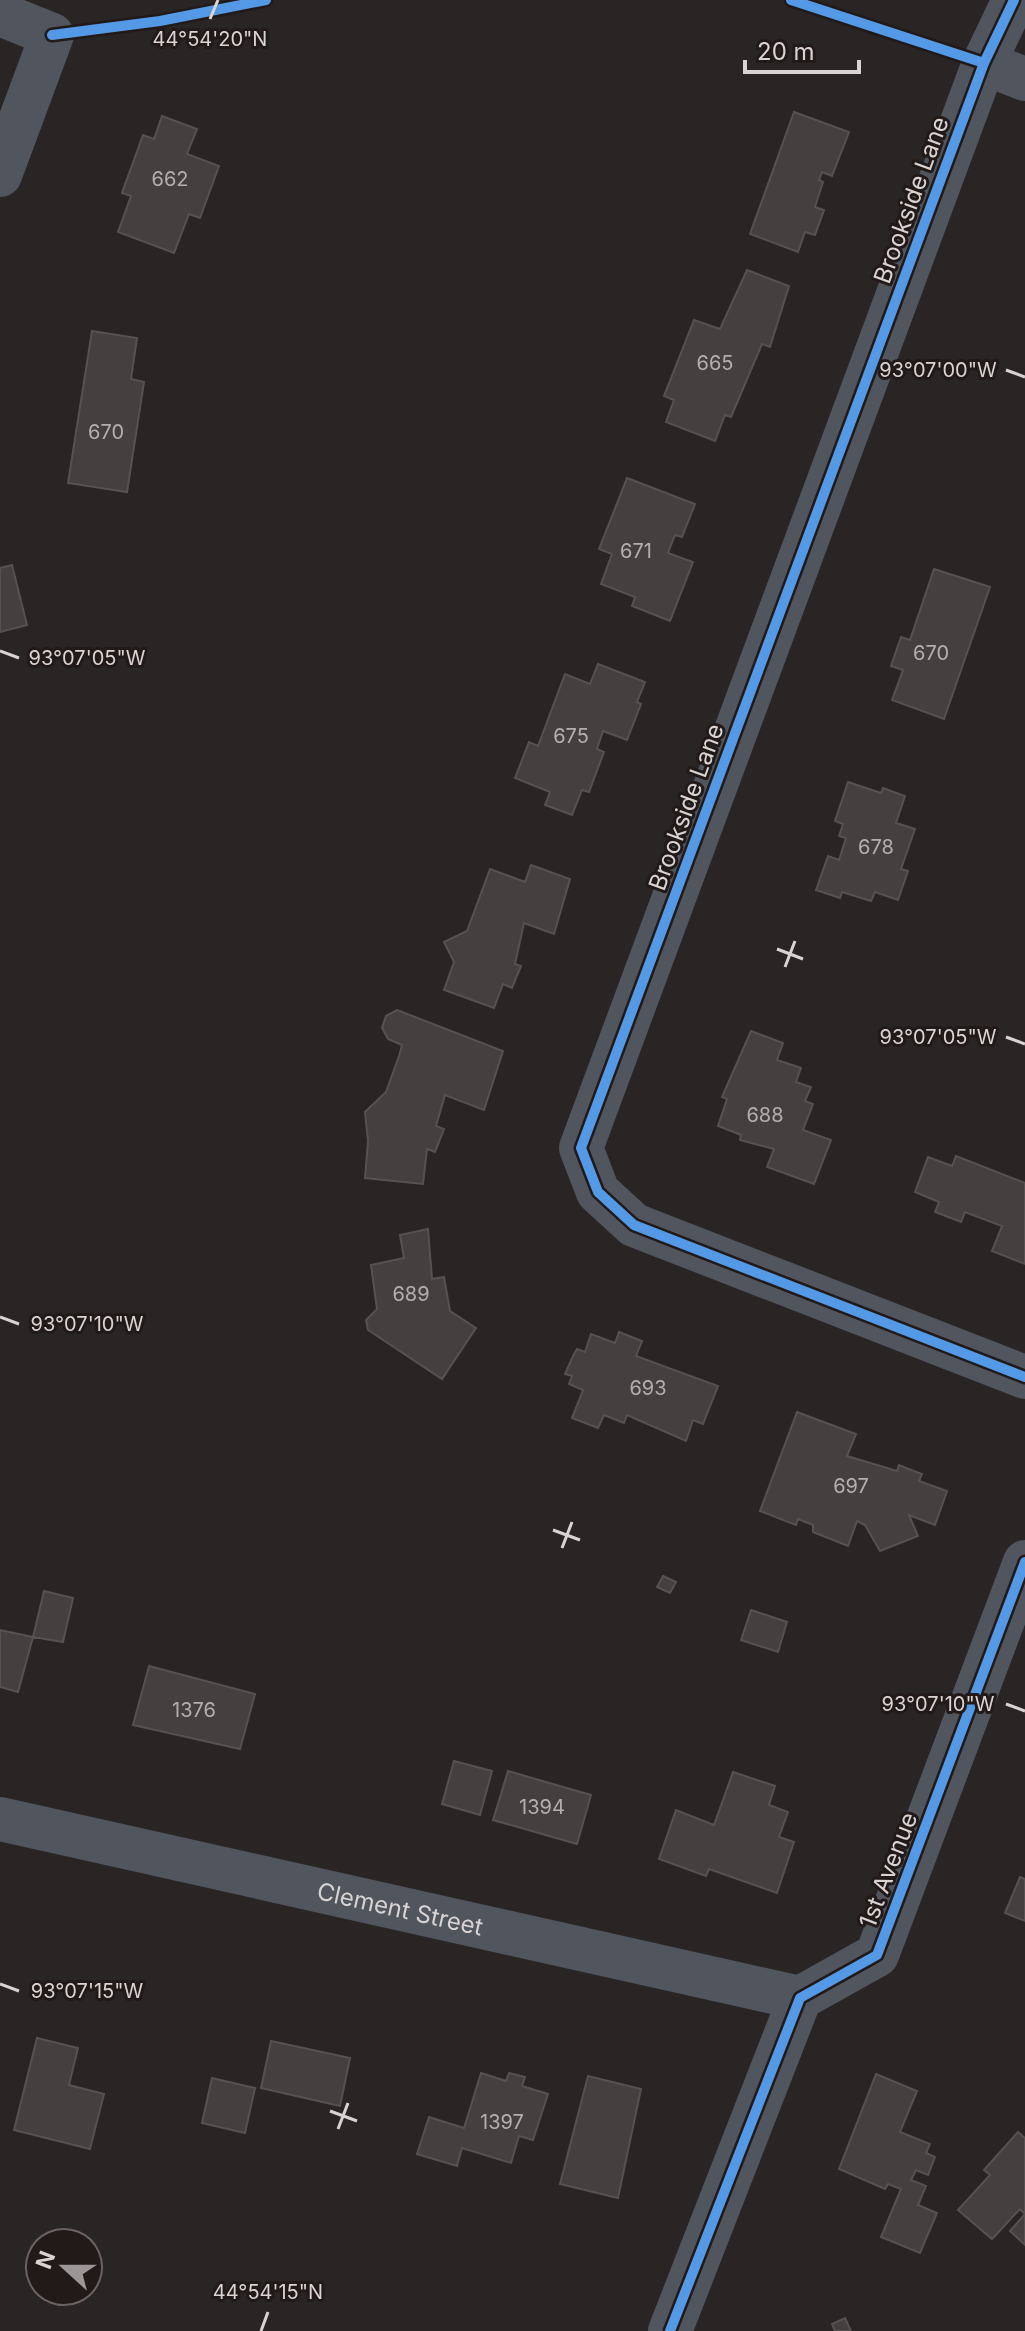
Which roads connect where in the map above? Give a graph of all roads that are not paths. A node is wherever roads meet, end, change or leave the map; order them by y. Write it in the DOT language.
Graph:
graph roads {
  1 [pos="1014,0"];
  2 [pos="0,14"];
  3 [pos="984,63"];
  4 [pos="1025,79"];
  5 [pos="0,175"];
  6 [pos="1025,1377"];
  7 [pos="1025,1562"];
  8 [pos="0,1819"];
  9 [pos="800,1998"];
  10 [pos="670,2331"];
  1 -- 3 [label="street, Brookside Lane"];
  2 -- 5 [label="street"];
  3 -- 4 [label="street"];
  3 -- 6 [label="street, Brookside Lane"];
  7 -- 9 [label="street, 1st Avenue"];
  8 -- 9 [label="street, Clement Street"];
  9 -- 10 [label="street"];
}
